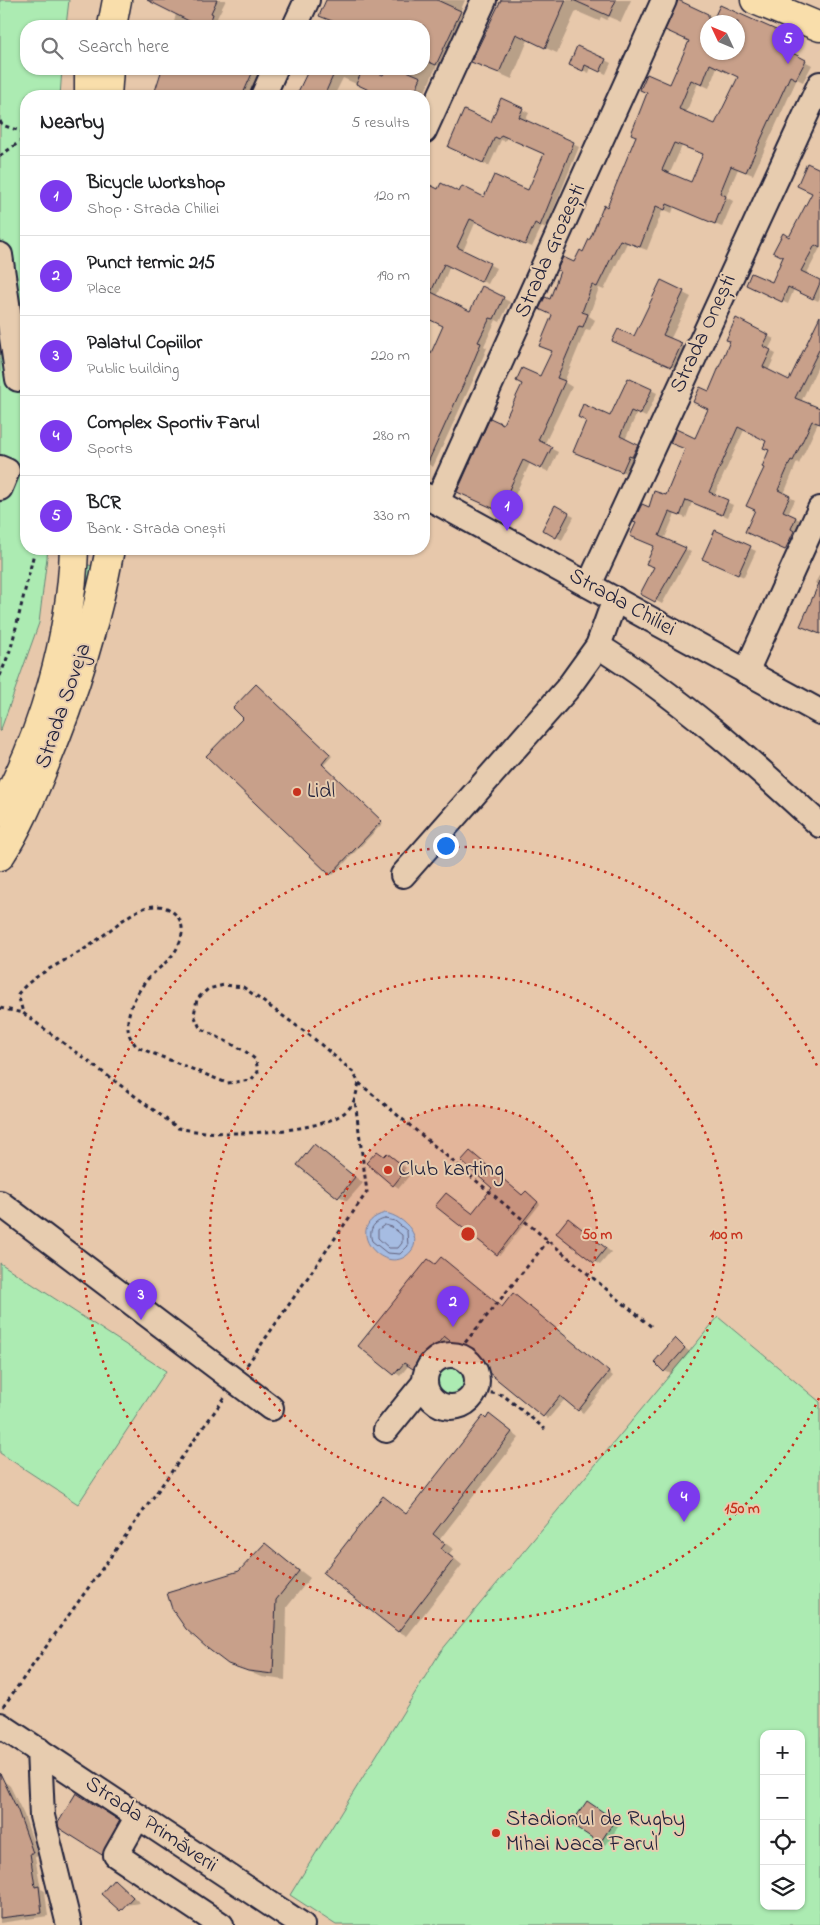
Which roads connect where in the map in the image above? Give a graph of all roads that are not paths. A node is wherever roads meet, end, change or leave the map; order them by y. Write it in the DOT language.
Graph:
graph roads {
  1 [pos="100,0"];
  2 [pos="117,0"];
  3 [pos="307,0"];
  4 [pos="484,0"];
  5 [pos="664,0"];
  6 [pos="755,0"];
  7 [pos="778,0"];
  8 [pos="820,19"];
  9 [pos="95,20"];
  10 [pos="113,20"];
  11 [pos="298,20"];
  12 [pos="820,27"];
  13 [pos="89,75"];
  14 [pos="109,75"];
  15 [pos="272,75"];
  16 [pos="820,84"];
  17 [pos="89,90"];
  18 [pos="108,90"];
  19 [pos="265,90"];
  20 [pos="430,118"];
  21 [pos="0,255"];
  22 [pos="18,380"];
  23 [pos="0,468"];
  24 [pos="0,488"];
  25 [pos="431,498"];
  26 [pos="820,509"];
  27 [pos="74,555"];
  28 [pos="108,555"];
  29 [pos="589,585"];
  30 [pos="614,600"];
  31 [pos="598,646"];
  32 [pos="746,672"];
  33 [pos="820,712"];
  34 [pos="0,812"];
  35 [pos="820,824"];
  36 [pos="0,856"];
  37 [pos="403,874"];
  38 [pos="0,1203"];
  39 [pos="425,1382"];
  40 [pos="272,1408"];
  41 [pos="386,1430"];
  42 [pos="1,1717"];
  43 [pos="38,1750"];
  44 [pos="138,1816"];
  45 [pos="69,1925"];
  46 [pos="221,1925"];
  47 [pos="302,1925"];
  1 -- 9 [label="main road"];
  2 -- 10 [label="main road"];
  3 -- 11 [label="street"];
  4 -- 20 [label="street"];
  5 -- 25 [label="street, Strada Grozești"];
  6 -- 12 [label="main road"];
  7 -- 8 [label="main road"];
  13 -- 17 [label="main road"];
  14 -- 18 [label="main road"];
  15 -- 19 [label="street"];
  16 -- 29 [label="street, Strada Onești"];
  21 -- 22 [label="street"];
  23 -- 24 [label="street"];
  25 -- 29 [label="street, Strada Chiliei"];
  26 -- 32 [label="street"];
  27 -- 34 [label="main road, Strada Soveja"];
  28 -- 36 [label="main road, Strada Soveja"];
  29 -- 30 [label="street, Strada Chiliei"];
  30 -- 31 [label="street"];
  30 -- 32 [label="street, Strada Chiliei"];
  31 -- 35 [label="street"];
  31 -- 37 [label="street"];
  32 -- 33 [label="street, Strada Chiliei"];
  38 -- 40 [label="street"];
  39 -- 39 [label="street"];
  39 -- 41 [label="street"];
  42 -- 43 [label="street, Strada Primăverii"];
  43 -- 44 [label="street, Strada Primăverii"];
  43 -- 45 [label="street"];
  44 -- 46 [label="street"];
  44 -- 47 [label="street, Strada Primăverii"];
}
